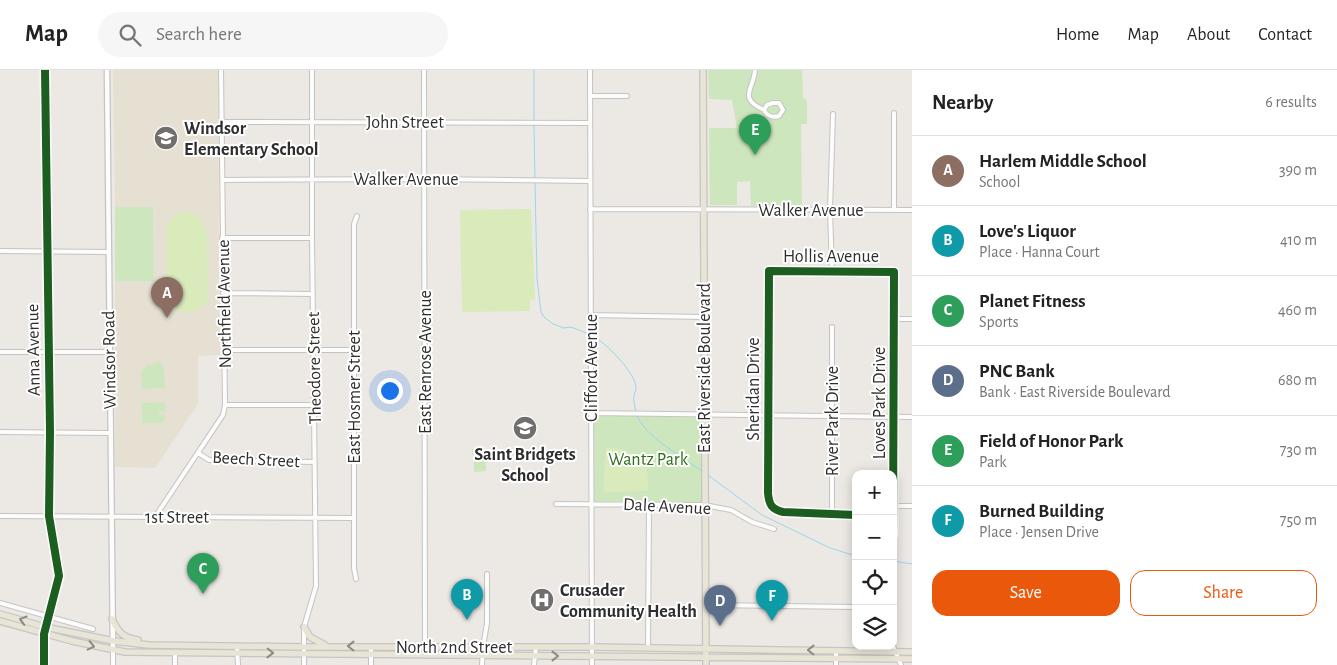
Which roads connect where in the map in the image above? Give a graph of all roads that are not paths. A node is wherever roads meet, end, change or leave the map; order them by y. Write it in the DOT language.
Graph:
graph roads {
  1 [pos="45,70"];
  2 [pos="107,70"];
  3 [pos="221,70"];
  4 [pos="312,70"];
  5 [pos="424,70"];
  6 [pos="590,70"];
  7 [pos="703,70"];
  8 [pos="755,70"];
  9 [pos="590,96"];
  10 [pos="627,96"];
  11 [pos="764,110"];
  12 [pos="894,113"];
  13 [pos="833,114"];
  14 [pos="312,121"];
  15 [pos="221,122"];
  16 [pos="425,122"];
  17 [pos="590,123"];
  18 [pos="313,179"];
  19 [pos="426,179"];
  20 [pos="222,180"];
  21 [pos="590,181"];
  22 [pos="590,209"];
  23 [pos="704,209"];
  24 [pos="830,210"];
  25 [pos="894,210"];
  26 [pos="912,210"];
  27 [pos="357,216"];
  28 [pos="222,238"];
  29 [pos="312,238"];
  30 [pos="0,251"];
  31 [pos="47,251"];
  32 [pos="108,252"];
  33 [pos="769,271"];
  34 [pos="832,271"];
  35 [pos="894,272"];
  36 [pos="224,293"];
  37 [pos="313,294"];
  38 [pos="590,315"];
  39 [pos="703,317"];
  40 [pos="894,319"];
  41 [pos="912,319"];
  42 [pos="832,326"];
  43 [pos="225,350"];
  44 [pos="314,350"];
  45 [pos="354,350"];
  46 [pos="0,352"];
  47 [pos="48,352"];
  48 [pos="109,352"];
  49 [pos="225,405"];
  50 [pos="314,405"];
  51 [pos="591,413"];
  52 [pos="704,415"];
  53 [pos="833,415"];
  54 [pos="768,416"];
  55 [pos="894,417"];
  56 [pos="912,417"];
  57 [pos="0,432"];
  58 [pos="50,432"];
  59 [pos="110,433"];
  60 [pos="198,453"];
  61 [pos="314,462"];
  62 [pos="894,470"];
  63 [pos="592,503"];
  64 [pos="556,504"];
  65 [pos="649,504"];
  66 [pos="704,505"];
  67 [pos="897,506"];
  68 [pos="912,506"];
  69 [pos="832,514"];
  70 [pos="852,515"];
  71 [pos="0,516"];
  72 [pos="49,516"];
  73 [pos="111,516"];
  74 [pos="155,517"];
  75 [pos="316,518"];
  76 [pos="354,518"];
  77 [pos="774,529"];
  78 [pos="487,574"];
  79 [pos="356,579"];
  80 [pos="0,603"];
  81 [pos="705,606"];
  82 [pos="852,607"];
  83 [pos="0,614"];
  84 [pos="48,616"];
  85 [pos="112,619"];
  86 [pos="0,621"];
  87 [pos="46,627"];
  88 [pos="304,627"];
  89 [pos="93,629"];
  90 [pos="44,634"];
  91 [pos="114,642"];
  92 [pos="149,645"];
  93 [pos="175,645"];
  94 [pos="238,646"];
  95 [pos="330,646"];
  96 [pos="371,646"];
  97 [pos="425,646"];
  98 [pos="482,647"];
  99 [pos="536,647"];
  100 [pos="592,647"];
  101 [pos="631,647"];
  102 [pos="648,648"];
  103 [pos="706,648"];
  104 [pos="304,650"];
  105 [pos="774,650"];
  106 [pos="836,650"];
  107 [pos="852,650"];
  108 [pos="894,650"];
  109 [pos="897,650"];
  110 [pos="113,651"];
  111 [pos="912,652"];
  112 [pos="175,653"];
  113 [pos="238,653"];
  114 [pos="371,654"];
  115 [pos="425,654"];
  116 [pos="482,655"];
  117 [pos="535,656"];
  118 [pos="592,656"];
  119 [pos="631,657"];
  120 [pos="912,659"];
  121 [pos="774,661"];
  122 [pos="706,662"];
  123 [pos="836,662"];
  124 [pos="899,662"];
  125 [pos="44,665"];
  126 [pos="112,665"];
  127 [pos="175,665"];
  128 [pos="238,665"];
  129 [pos="304,665"];
  130 [pos="371,665"];
  131 [pos="482,665"];
  132 [pos="534,665"];
  133 [pos="592,665"];
  1 -- 31 [label="street, Anna Avenue"];
  2 -- 32 [label="street, Windsor Road"];
  3 -- 15 [label="street, Northfield Avenue"];
  4 -- 14 [label="street, Theodore Street"];
  5 -- 16 [label="street, East Renrose Avenue"];
  6 -- 9 [label="street, Clifford Avenue"];
  7 -- 23 [label="main road, East Riverside Boulevard"];
  8 -- 11 [label="street"];
  9 -- 10 [label="street"];
  9 -- 17 [label="street, Clifford Avenue"];
  11 -- 11 [label="street"];
  12 -- 25 [label="street"];
  13 -- 24 [label="street"];
  14 -- 15 [label="street, John Street"];
  14 -- 16 [label="street, John Street"];
  14 -- 18 [label="street, Theodore Street"];
  15 -- 20 [label="street, Northfield Avenue"];
  16 -- 17 [label="street, John Street"];
  16 -- 19 [label="street, East Renrose Avenue"];
  17 -- 21 [label="street, Clifford Avenue"];
  18 -- 19 [label="street, Walker Avenue"];
  18 -- 20 [label="street, Walker Avenue"];
  18 -- 29 [label="street, Theodore Street"];
  19 -- 21 [label="street, Walker Avenue"];
  19 -- 97 [label="street, East Renrose Avenue"];
  20 -- 28 [label="street, Northfield Avenue"];
  21 -- 22 [label="street, Clifford Avenue"];
  22 -- 23 [label="street, Walker Avenue"];
  22 -- 38 [label="street, Clifford Avenue"];
  23 -- 24 [label="street, Walker Avenue"];
  23 -- 39 [label="main road, East Riverside Boulevard"];
  24 -- 25 [label="street, Walker Avenue"];
  24 -- 34 [label="street"];
  25 -- 26 [label="street, Walker Avenue"];
  27 -- 45 [label="street, East Hosmer Street"];
  28 -- 29 [label="street"];
  28 -- 36 [label="street, Northfield Avenue"];
  29 -- 37 [label="street, Theodore Street"];
  30 -- 31 [label="street"];
  31 -- 32 [label="street"];
  31 -- 47 [label="street, Anna Avenue"];
  32 -- 48 [label="street, Windsor Road"];
  33 -- 34 [label="street, Hollis Avenue"];
  33 -- 54 [label="street, Sheridan Drive"];
  34 -- 35 [label="street, Hollis Avenue"];
  35 -- 40 [label="street, Loves Park Drive"];
  36 -- 37 [label="street"];
  36 -- 43 [label="street, Northfield Avenue"];
  37 -- 44 [label="street, Theodore Street"];
  38 -- 39 [label="street"];
  38 -- 51 [label="street, Clifford Avenue"];
  39 -- 52 [label="main road, East Riverside Boulevard"];
  40 -- 41 [label="street"];
  40 -- 55 [label="street, Loves Park Drive"];
  42 -- 53 [label="street, River Park Drive"];
  43 -- 44 [label="street"];
  43 -- 49 [label="street, Northfield Avenue"];
  44 -- 45 [label="street"];
  44 -- 50 [label="street, Theodore Street"];
  45 -- 76 [label="street, East Hosmer Street"];
  46 -- 47 [label="street"];
  47 -- 48 [label="street"];
  47 -- 58 [label="street, Anna Avenue"];
  48 -- 59 [label="street, Windsor Road"];
  49 -- 50 [label="street"];
  49 -- 60 [label="street, Northfield Avenue"];
  50 -- 61 [label="street, Theodore Street"];
  51 -- 52 [label="street"];
  51 -- 63 [label="street, Clifford Avenue"];
  52 -- 54 [label="street"];
  52 -- 66 [label="main road, East Riverside Boulevard"];
  53 -- 54 [label="street"];
  53 -- 55 [label="street"];
  53 -- 69 [label="street, River Park Drive"];
  54 -- 69 [label="street, Sheridan Drive"];
  55 -- 56 [label="street"];
  55 -- 62 [label="street, Loves Park Drive"];
  57 -- 58 [label="street"];
  58 -- 59 [label="street"];
  58 -- 72 [label="street, Anna Avenue"];
  59 -- 73 [label="street, Windsor Road"];
  60 -- 61 [label="street, Beech Street"];
  60 -- 74 [label="street, Northfield Avenue"];
  61 -- 75 [label="street, Theodore Street"];
  63 -- 64 [label="street, Dale Avenue"];
  63 -- 65 [label="street, Dale Avenue"];
  63 -- 100 [label="street, Clifford Avenue"];
  65 -- 66 [label="street, Dale Avenue"];
  65 -- 102 [label="street"];
  66 -- 77 [label="street, Dale Avenue"];
  66 -- 81 [label="main road, East Riverside Boulevard"];
  67 -- 68 [label="street"];
  69 -- 70 [label="street"];
  71 -- 72 [label="street, 1st Street"];
  72 -- 73 [label="street, 1st Street"];
  72 -- 84 [label="street, Anna Avenue"];
  73 -- 74 [label="street, 1st Street"];
  73 -- 85 [label="street, Windsor Road"];
  74 -- 75 [label="street, 1st Street"];
  75 -- 76 [label="street, 1st Street"];
  75 -- 88 [label="street, Theodore Street"];
  76 -- 79 [label="street, East Hosmer Street"];
  78 -- 98 [label="street"];
  80 -- 84 [label="street"];
  81 -- 82 [label="street"];
  81 -- 103 [label="main road, East Riverside Boulevard"];
  87 -- 83 [label="main road, North 2nd Street, one-way"];
  84 -- 87 [label="street, Anna Avenue"];
  84 -- 89 [label="street"];
  85 -- 91 [label="street, Windsor Road"];
  85 -- 92 [label="main road"];
  86 -- 90 [label="main road, North 2nd Street"];
  87 -- 90 [label="street, Anna Avenue"];
  87 -- 91 [label="main road, North 2nd Street"];
  88 -- 95 [label="main road"];
  88 -- 104 [label="street, Theodore Street"];
  90 -- 110 [label="main road, North 2nd Street, one-way"];
  90 -- 125 [label="street, Anna Avenue"];
  91 -- 92 [label="main road, North 2nd Street"];
  91 -- 110 [label="street, Windsor Road"];
  92 -- 93 [label="main road, North 2nd Street"];
  93 -- 94 [label="main road, North 2nd Street"];
  93 -- 112 [label="street"];
  94 -- 104 [label="main road, North 2nd Street"];
  94 -- 113 [label="street"];
  96 -- 95 [label="main road, North 2nd Street, one-way"];
  95 -- 104 [label="main road, North 2nd Street"];
  96 -- 97 [label="main road, North 2nd Street"];
  96 -- 114 [label="street"];
  97 -- 98 [label="main road, North 2nd Street"];
  97 -- 115 [label="street, East Renrose Avenue"];
  98 -- 99 [label="main road, North 2nd Street"];
  98 -- 116 [label="street"];
  99 -- 100 [label="main road, North 2nd Street"];
  99 -- 117 [label="street"];
  100 -- 101 [label="main road, North 2nd Street"];
  100 -- 118 [label="street, Clifford Avenue"];
  101 -- 102 [label="main road, North 2nd Street"];
  101 -- 119 [label="main road"];
  102 -- 103 [label="main road, North 2nd Street"];
  103 -- 105 [label="main road, North 2nd Street"];
  103 -- 122 [label="main road, East Riverside Boulevard"];
  113 -- 104 [label="main road, North 2nd Street, one-way"];
  104 -- 114 [label="main road, North 2nd Street"];
  104 -- 129 [label="street, Theodore Street"];
  106 -- 105 [label="main road, North 2nd Street, one-way"];
  105 -- 121 [label="street"];
  106 -- 107 [label="main road, North 2nd Street"];
  106 -- 123 [label="street"];
  108 -- 124 [label="street"];
  109 -- 111 [label="main road, North 2nd Street"];
  110 -- 112 [label="main road, North 2nd Street"];
  110 -- 126 [label="street"];
  112 -- 113 [label="main road, North 2nd Street"];
  112 -- 127 [label="street"];
  113 -- 128 [label="street"];
  114 -- 115 [label="main road, North 2nd Street"];
  114 -- 130 [label="street"];
  115 -- 116 [label="main road, North 2nd Street"];
  116 -- 117 [label="main road, North 2nd Street"];
  116 -- 131 [label="street"];
  117 -- 118 [label="main road, North 2nd Street, one-way"];
  117 -- 132 [label="street"];
  118 -- 119 [label="main road, North 2nd Street"];
  118 -- 133 [label="street, Clifford Avenue"];
  119 -- 122 [label="main road, North 2nd Street"];
  120 -- 124 [label="main road, North 2nd Street"];
  121 -- 122 [label="main road, North 2nd Street"];
  121 -- 123 [label="main road, North 2nd Street"];
  123 -- 124 [label="main road, North 2nd Street"];
}
